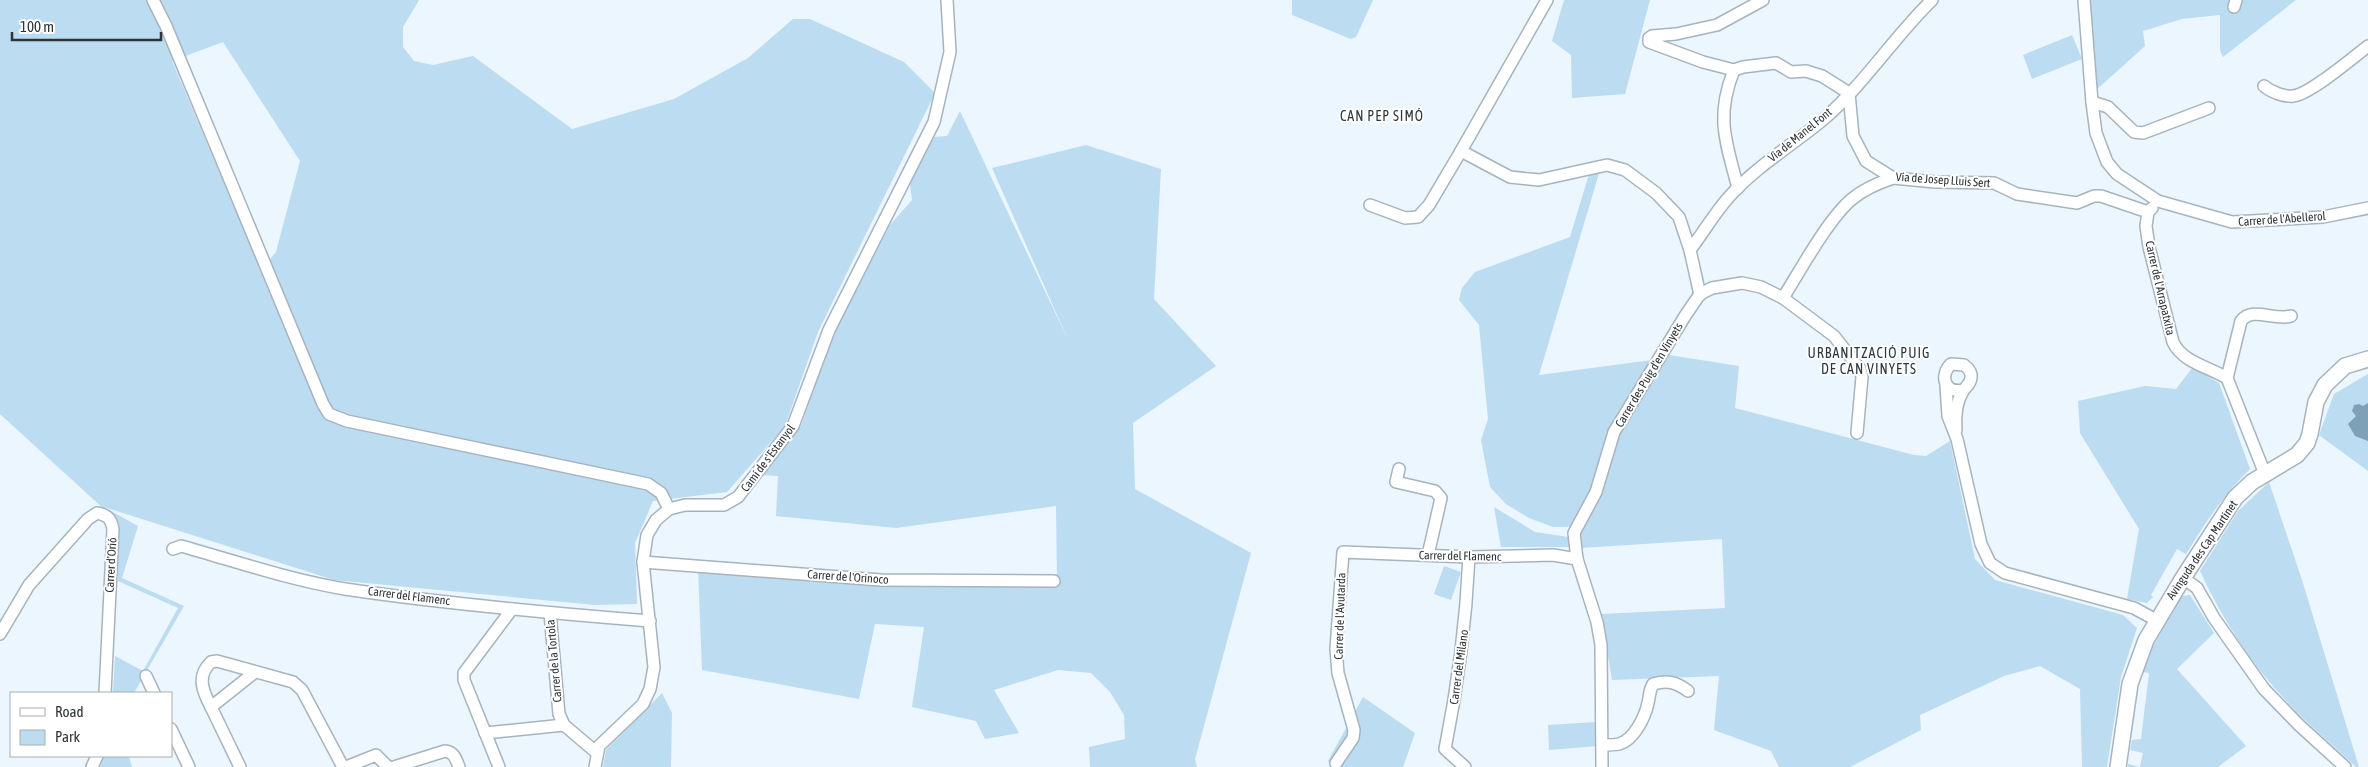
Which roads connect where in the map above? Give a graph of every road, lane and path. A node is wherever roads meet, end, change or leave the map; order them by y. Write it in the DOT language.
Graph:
graph roads {
  1 [pos="153,0"];
  2 [pos="947,0"];
  3 [pos="1547,0"];
  4 [pos="1763,0"];
  5 [pos="1932,0"];
  6 [pos="2084,0"];
  7 [pos="2368,46"];
  8 [pos="1734,70"];
  9 [pos="2264,86"];
  10 [pos="1849,93"];
  11 [pos="2092,102"];
  12 [pos="2209,108"];
  13 [pos="1461,151"];
  14 [pos="1893,178"];
  15 [pos="1738,188"];
  16 [pos="2158,201"];
  17 [pos="1370,205"];
  18 [pos="2368,208"];
  19 [pos="2148,212"];
  20 [pos="1690,250"];
  21 [pos="1700,295"];
  22 [pos="1783,298"];
  23 [pos="2290,316"];
  24 [pos="2368,359"];
  25 [pos="2227,378"];
  26 [pos="1946,385"];
  27 [pos="1963,390"];
  28 [pos="1856,433"];
  29 [pos="1957,439"];
  30 [pos="1399,470"];
  31 [pos="2265,474"];
  32 [pos="669,509"];
  33 [pos="174,549"];
  34 [pos="1343,552"];
  35 [pos="1428,555"];
  36 [pos="1469,557"];
  37 [pos="1577,559"];
  38 [pos="642,562"];
  39 [pos="2182,578"];
  40 [pos="1054,581"];
  41 [pos="512,609"];
  42 [pos="550,613"];
  43 [pos="2156,620"];
  44 [pos="650,621"];
  45 [pos="0,634"];
  46 [pos="255,672"];
  47 [pos="146,676"];
  48 [pos="1688,691"];
  49 [pos="105,692"];
  50 [pos="154,692"];
  51 [pos="211,707"];
  52 [pos="564,725"];
  53 [pos="172,731"];
  54 [pos="485,733"];
  55 [pos="1603,745"];
  56 [pos="597,754"];
  57 [pos="1336,763"];
  58 [pos="189,767"];
  59 [pos="240,767"];
  60 [pos="344,767"];
  61 [pos="388,767"];
  62 [pos="394,767"];
  63 [pos="459,767"];
  64 [pos="499,767"];
  65 [pos="595,767"];
  66 [pos="1465,767"];
  67 [pos="1602,767"];
  68 [pos="2118,767"];
  69 [pos="2345,767"];
  1 -- 32 [label="street"];
  2 -- 32 [label="street, Camí de s'Estanyol"];
  3 -- 13 [label="street"];
  4 -- 8 [label="street"];
  5 -- 10 [label="street, Vía de Manel Font"];
  6 -- 11 [label="street, Carrer de l'Abellerol"];
  7 -- 9 [label="street"];
  8 -- 10 [label="street"];
  8 -- 15 [label="street"];
  10 -- 14 [label="street, Vía de Josep Lluis Sert"];
  10 -- 15 [label="street, Vía de Manel Font"];
  11 -- 12 [label="street"];
  11 -- 16 [label="street, Carrer de l'Abellerol"];
  13 -- 17 [label="street"];
  13 -- 20 [label="street"];
  14 -- 19 [label="street, Vía de Josep Lluis Sert"];
  14 -- 22 [label="street"];
  15 -- 20 [label="street, Vía de Manel Font"];
  16 -- 18 [label="street, Carrer de l'Abellerol"];
  16 -- 19 [label="street"];
  19 -- 25 [label="street, Carrer de l'Arrapatxita"];
  20 -- 21 [label="street"];
  21 -- 22 [label="street"];
  21 -- 37 [label="street, Carrer des Puig d'en Vinyets"];
  22 -- 28 [label="street"];
  23 -- 25 [label="street"];
  24 -- 31 [label="street, Avinguda des Cap Martinet"];
  25 -- 31 [label="street"];
  26 -- 27 [label="street"];
  26 -- 27 [label="street"];
  26 -- 29 [label="street"];
  27 -- 29 [label="street"];
  29 -- 43 [label="street"];
  30 -- 35 [label="street"];
  31 -- 39 [label="street, Avinguda des Cap Martinet"];
  32 -- 38 [label="street"];
  33 -- 41 [label="street, Carrer del Flamenc"];
  34 -- 35 [label="street, Carrer del Flamenc"];
  34 -- 57 [label="street, Carrer de l'Avutarda"];
  35 -- 36 [label="street, Carrer del Flamenc"];
  36 -- 37 [label="street, Carrer del Flamenc"];
  36 -- 66 [label="street, Carrer del Milano"];
  37 -- 55 [label="street, Carrer des Puig d'en Vinyets"];
  38 -- 40 [label="street, Carrer de l'Orinoco"];
  38 -- 44 [label="street"];
  39 -- 43 [label="street, Avinguda des Cap Martinet"];
  39 -- 69 [label="street"];
  41 -- 42 [label="street, Carrer del Flamenc"];
  41 -- 54 [label="street"];
  42 -- 44 [label="street, Carrer del Flamenc"];
  42 -- 52 [label="street, Carrer de la Tortola"];
  43 -- 68 [label="street, Avinguda des Cap Martinet"];
  44 -- 56 [label="street"];
  45 -- 49 [label="street, Carrer d'Orió"];
  46 -- 51 [label="street"];
  46 -- 51 [label="street"];
  46 -- 60 [label="street"];
  47 -- 50 [label="street"];
  48 -- 55 [label="street"];
  51 -- 59 [label="street"];
  52 -- 54 [label="street"];
  52 -- 56 [label="street"];
  53 -- 58 [label="street"];
  54 -- 64 [label="street"];
  55 -- 67 [label="street, Carrer des Puig d'en Vinyets"];
  56 -- 65 [label="street"];
  60 -- 61 [label="street"];
  62 -- 63 [label="street"];
}
